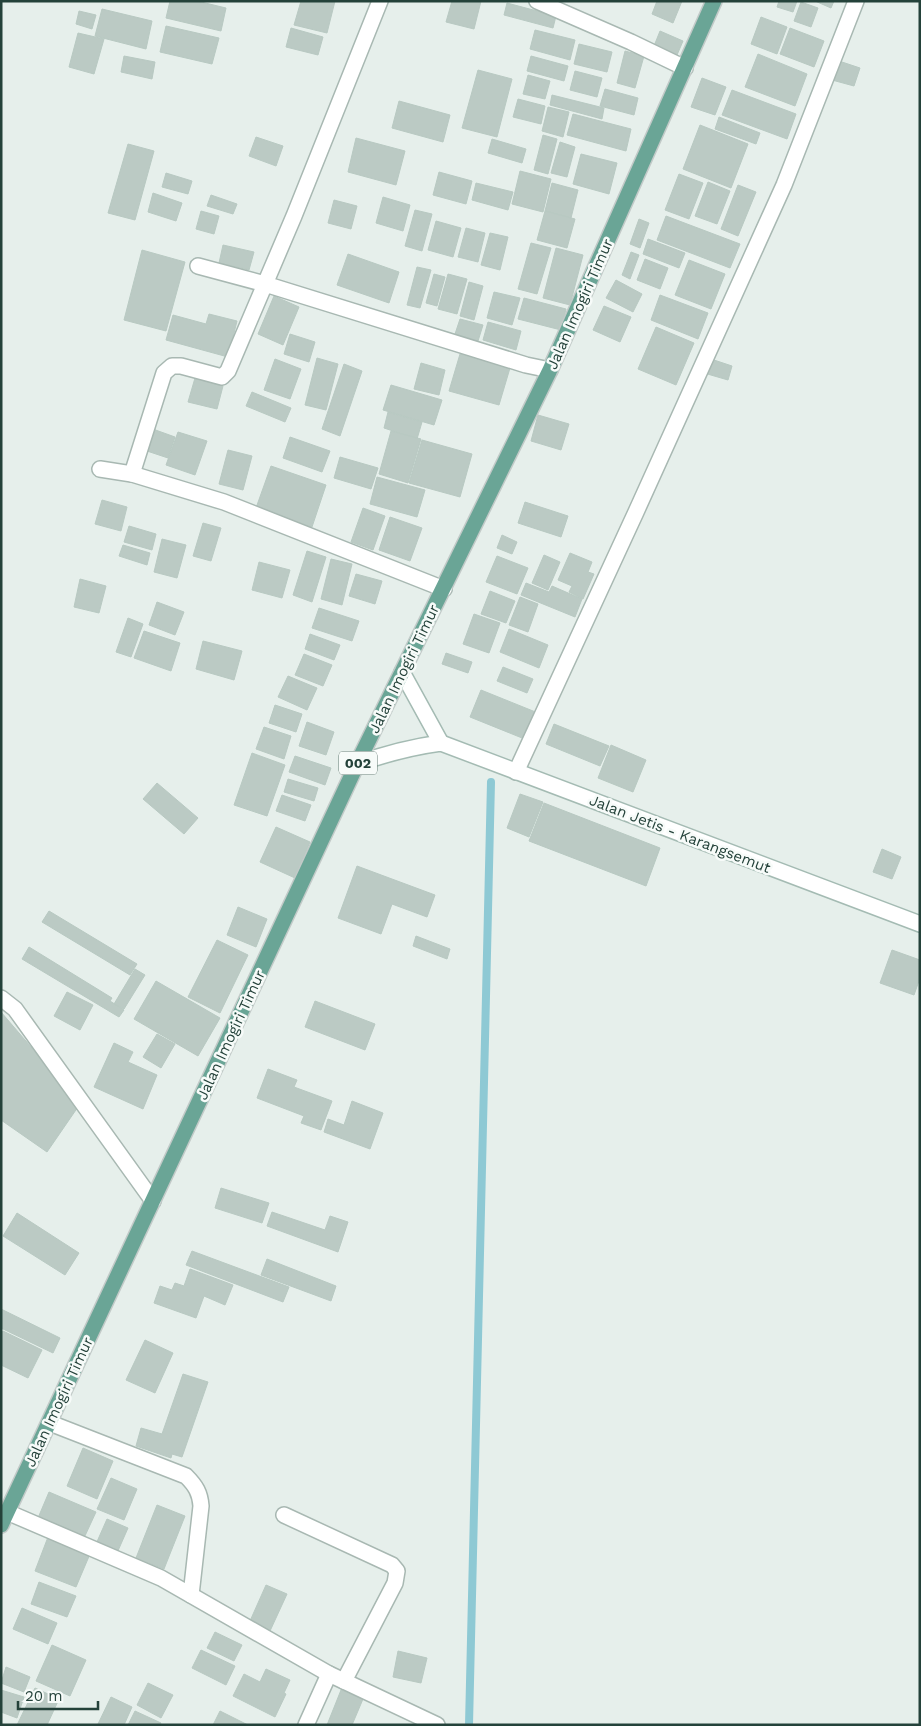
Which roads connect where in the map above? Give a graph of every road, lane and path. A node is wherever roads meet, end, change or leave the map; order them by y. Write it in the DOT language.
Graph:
graph roads {
  1 [pos="380,1"];
  2 [pos="537,1"];
  3 [pos="714,1"];
  4 [pos="856,1"];
  5 [pos="685,68"];
  6 [pos="198,266"];
  7 [pos="265,284"];
  8 [pos="550,370"];
  9 [pos="100,469"];
  10 [pos="132,474"];
  11 [pos="444,589"];
  12 [pos="402,672"];
  13 [pos="441,744"];
  14 [pos="357,764"];
  15 [pos="516,772"];
  16 [pos="920,924"];
  17 [pos="1,998"];
  18 [pos="153,1200"];
  19 [pos="50,1423"];
  20 [pos="284,1515"];
  21 [pos="4,1518"];
  22 [pos="190,1595"];
  23 [pos="329,1674"];
  24 [pos="344,1681"];
  25 [pos="306,1725"];
  26 [pos="437,1725"];
  1 -- 7 [label="street"];
  2 -- 5 [label="street"];
  3 -- 5 [label="main road, Jalan Imogiri Timur / 002"];
  4 -- 15 [label="street"];
  5 -- 8 [label="main road, Jalan Imogiri Timur / 002"];
  6 -- 7 [label="street"];
  7 -- 8 [label="street"];
  7 -- 10 [label="street"];
  8 -- 11 [label="main road, Jalan Imogiri Timur / 002"];
  9 -- 10 [label="street"];
  10 -- 11 [label="street"];
  11 -- 12 [label="main road, Jalan Imogiri Timur / 002"];
  12 -- 13 [label="street"];
  12 -- 14 [label="main road, Jalan Imogiri Timur / 002"];
  13 -- 14 [label="street"];
  13 -- 15 [label="street, Jalan Jetis - Karangsemut"];
  14 -- 18 [label="main road, Jalan Imogiri Timur / 002"];
  15 -- 16 [label="street, Jalan Jetis - Karangsemut"];
  17 -- 18 [label="street"];
  18 -- 19 [label="main road, Jalan Imogiri Timur / 002"];
  19 -- 21 [label="main road, Jalan Imogiri Timur / 002"];
  19 -- 22 [label="street"];
  20 -- 24 [label="street"];
  21 -- 22 [label="street"];
  22 -- 23 [label="street"];
  23 -- 24 [label="street"];
  23 -- 25 [label="street"];
  24 -- 26 [label="street"];
}
